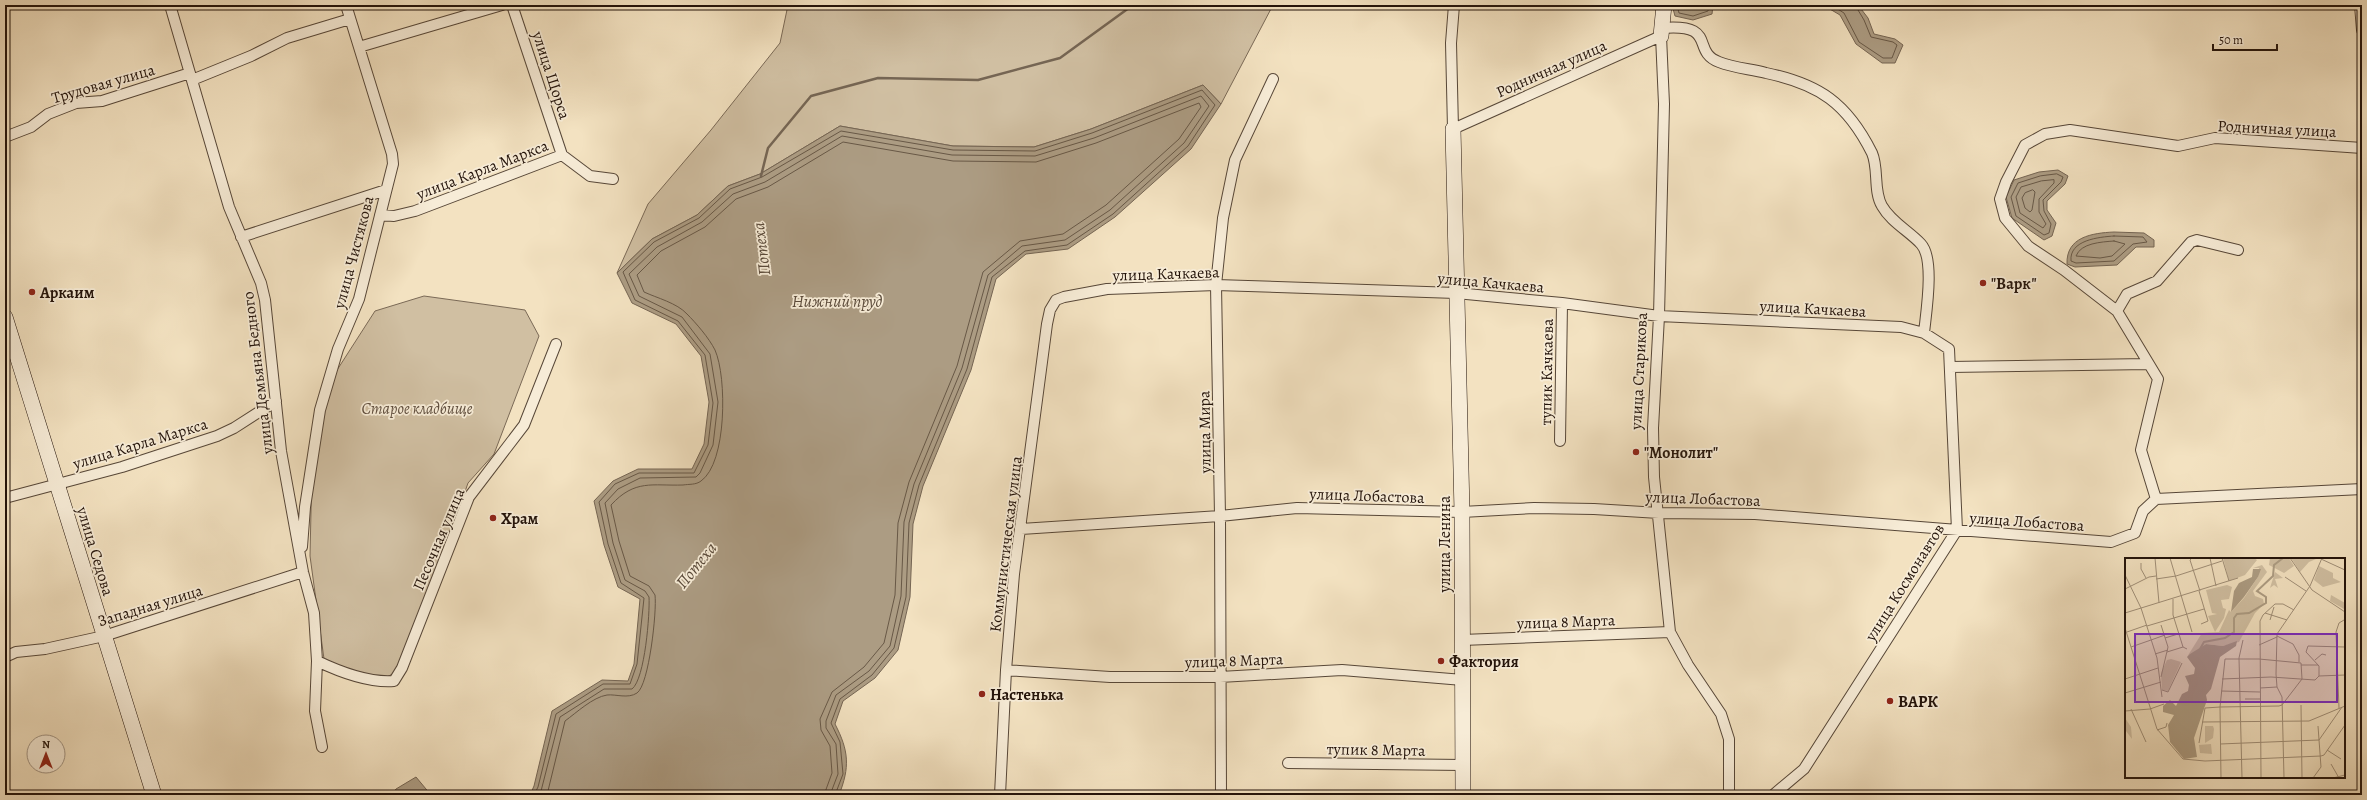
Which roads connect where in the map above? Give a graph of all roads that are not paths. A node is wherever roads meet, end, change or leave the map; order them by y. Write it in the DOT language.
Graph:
graph roads {
  1 [pos="170,5"];
  2 [pos="346,5"];
  3 [pos="502,5"];
  4 [pos="512,5"];
  5 [pos="1454,5"];
  6 [pos="1664,5"];
  7 [pos="2360,5"];
  8 [pos="350,19"];
  9 [pos="2362,30"];
  10 [pos="1661,32"];
  11 [pos="359,47"];
  12 [pos="191,76"];
  13 [pos="1273,79"];
  14 [pos="1453,129"];
  15 [pos="5,137"];
  16 [pos="2362,148"];
  17 [pos="562,155"];
  18 [pos="613,179"];
  19 [pos="386,190"];
  20 [pos="380,215"];
  21 [pos="241,237"];
  22 [pos="2238,250"];
  23 [pos="1216,285"];
  24 [pos="1456,294"];
  25 [pos="1056,300"];
  26 [pos="1562,303"];
  27 [pos="2118,311"];
  28 [pos="1659,316"];
  29 [pos="5,317"];
  30 [pos="1924,333"];
  31 [pos="556,344"];
  32 [pos="1949,349"];
  33 [pos="2148,364"];
  34 [pos="1950,367"];
  35 [pos="276,400"];
  36 [pos="1560,441"];
  37 [pos="56,483"];
  38 [pos="2362,489"];
  39 [pos="5,498"];
  40 [pos="2156,499"];
  41 [pos="1462,512"];
  42 [pos="1659,513"];
  43 [pos="1220,516"];
  44 [pos="1021,529"];
  45 [pos="1956,530"];
  46 [pos="301,557"];
  47 [pos="303,572"];
  48 [pos="1670,632"];
  49 [pos="104,636"];
  50 [pos="1462,640"];
  51 [pos="5,657"];
  52 [pos="317,662"];
  53 [pos="1006,670"];
  54 [pos="1220,677"];
  55 [pos="1463,680"];
  56 [pos="322,747"];
  57 [pos="1288,763"];
  58 [pos="1463,765"];
  59 [pos="154,795"];
  60 [pos="1000,795"];
  61 [pos="1221,795"];
  62 [pos="1463,795"];
  63 [pos="1729,795"];
  64 [pos="1773,795"];
  1 -- 12 [label="street, улица Демьяна Бедного"];
  2 -- 8 [label="street, улица Чистякова"];
  3 -- 11 [label="street"];
  4 -- 17 [label="street, улица Щорса"];
  5 -- 14 [label="street"];
  6 -- 10 [label="street, улица Старикова"];
  7 -- 9 [label="street"];
  8 -- 11 [label="street, улица Чистякова"];
  8 -- 12 [label="street, Трудовая улица"];
  10 -- 14 [label="street, Родничная улица"];
  10 -- 28 [label="street, улица Старикова"];
  10 -- 30 [label="street"];
  11 -- 19 [label="street, улица Чистякова"];
  12 -- 15 [label="street, Трудовая улица"];
  12 -- 21 [label="street, улица Демьяна Бедного"];
  13 -- 23 [label="street, улица Мира"];
  14 -- 24 [label="street, улица Ленина"];
  16 -- 27 [label="street, Родничная улица"];
  17 -- 18 [label="street, улица Карла Маркса"];
  17 -- 20 [label="street, улица Карла Маркса"];
  19 -- 20 [label="street, улица Чистякова"];
  19 -- 21 [label="street"];
  20 -- 46 [label="street, улица Чистякова"];
  21 -- 35 [label="street, улица Демьяна Бедного"];
  22 -- 27 [label="street"];
  23 -- 24 [label="street, улица Качкаева"];
  23 -- 25 [label="street, улица Качкаева"];
  23 -- 43 [label="street, улица Мира"];
  24 -- 26 [label="street, улица Качкаева"];
  24 -- 41 [label="street, улица Ленина"];
  25 -- 44 [label="street, Коммунистическая улица"];
  26 -- 28 [label="street, улица Качкаева"];
  26 -- 36 [label="street, тупик Качкаева"];
  27 -- 33 [label="street, Родничная улица"];
  28 -- 30 [label="street, улица Качкаева"];
  28 -- 42 [label="street, улица Старикова"];
  29 -- 37 [label="street, улица Седова"];
  30 -- 32 [label="street, улица Качкаева"];
  31 -- 52 [label="street, Песочная улица"];
  32 -- 34 [label="street, улица Космонавтов"];
  33 -- 34 [label="street"];
  33 -- 40 [label="street, Родничная улица"];
  34 -- 45 [label="street, улица Космонавтов"];
  35 -- 37 [label="street, улица Карла Маркса"];
  35 -- 46 [label="street, улица Демьяна Бедного"];
  37 -- 39 [label="street, улица Карла Маркса"];
  37 -- 49 [label="street, улица Седова"];
  38 -- 40 [label="street"];
  40 -- 45 [label="street, улица Лобастова"];
  41 -- 42 [label="street, улица Лобастова"];
  41 -- 43 [label="street, улица Лобастова"];
  41 -- 50 [label="street, улица Ленина"];
  42 -- 45 [label="street, улица Лобастова"];
  42 -- 48 [label="street, улица Старикова"];
  43 -- 44 [label="street, улица Лобастова"];
  43 -- 54 [label="street, улица Мира"];
  44 -- 53 [label="street, Коммунистическая улица"];
  45 -- 64 [label="street, улица Космонавтов"];
  46 -- 47 [label="street, улица Демьяна Бедного"];
  47 -- 49 [label="street, Западная улица"];
  47 -- 52 [label="street, улица Демьяна Бедного"];
  48 -- 50 [label="street, улица 8 Марта"];
  48 -- 63 [label="street, улица Старикова"];
  49 -- 51 [label="street, Западная улица"];
  49 -- 59 [label="street, улица Седова"];
  50 -- 55 [label="street, улица Ленина"];
  52 -- 56 [label="street, улица Демьяна Бедного"];
  53 -- 54 [label="street, улица 8 Марта"];
  53 -- 60 [label="street, Коммунистическая улица"];
  54 -- 55 [label="street, улица 8 Марта"];
  54 -- 61 [label="street, улица Мира"];
  55 -- 58 [label="street, улица Ленина"];
  57 -- 58 [label="street, тупик 8 Марта"];
  58 -- 62 [label="street, улица Ленина"];
}
